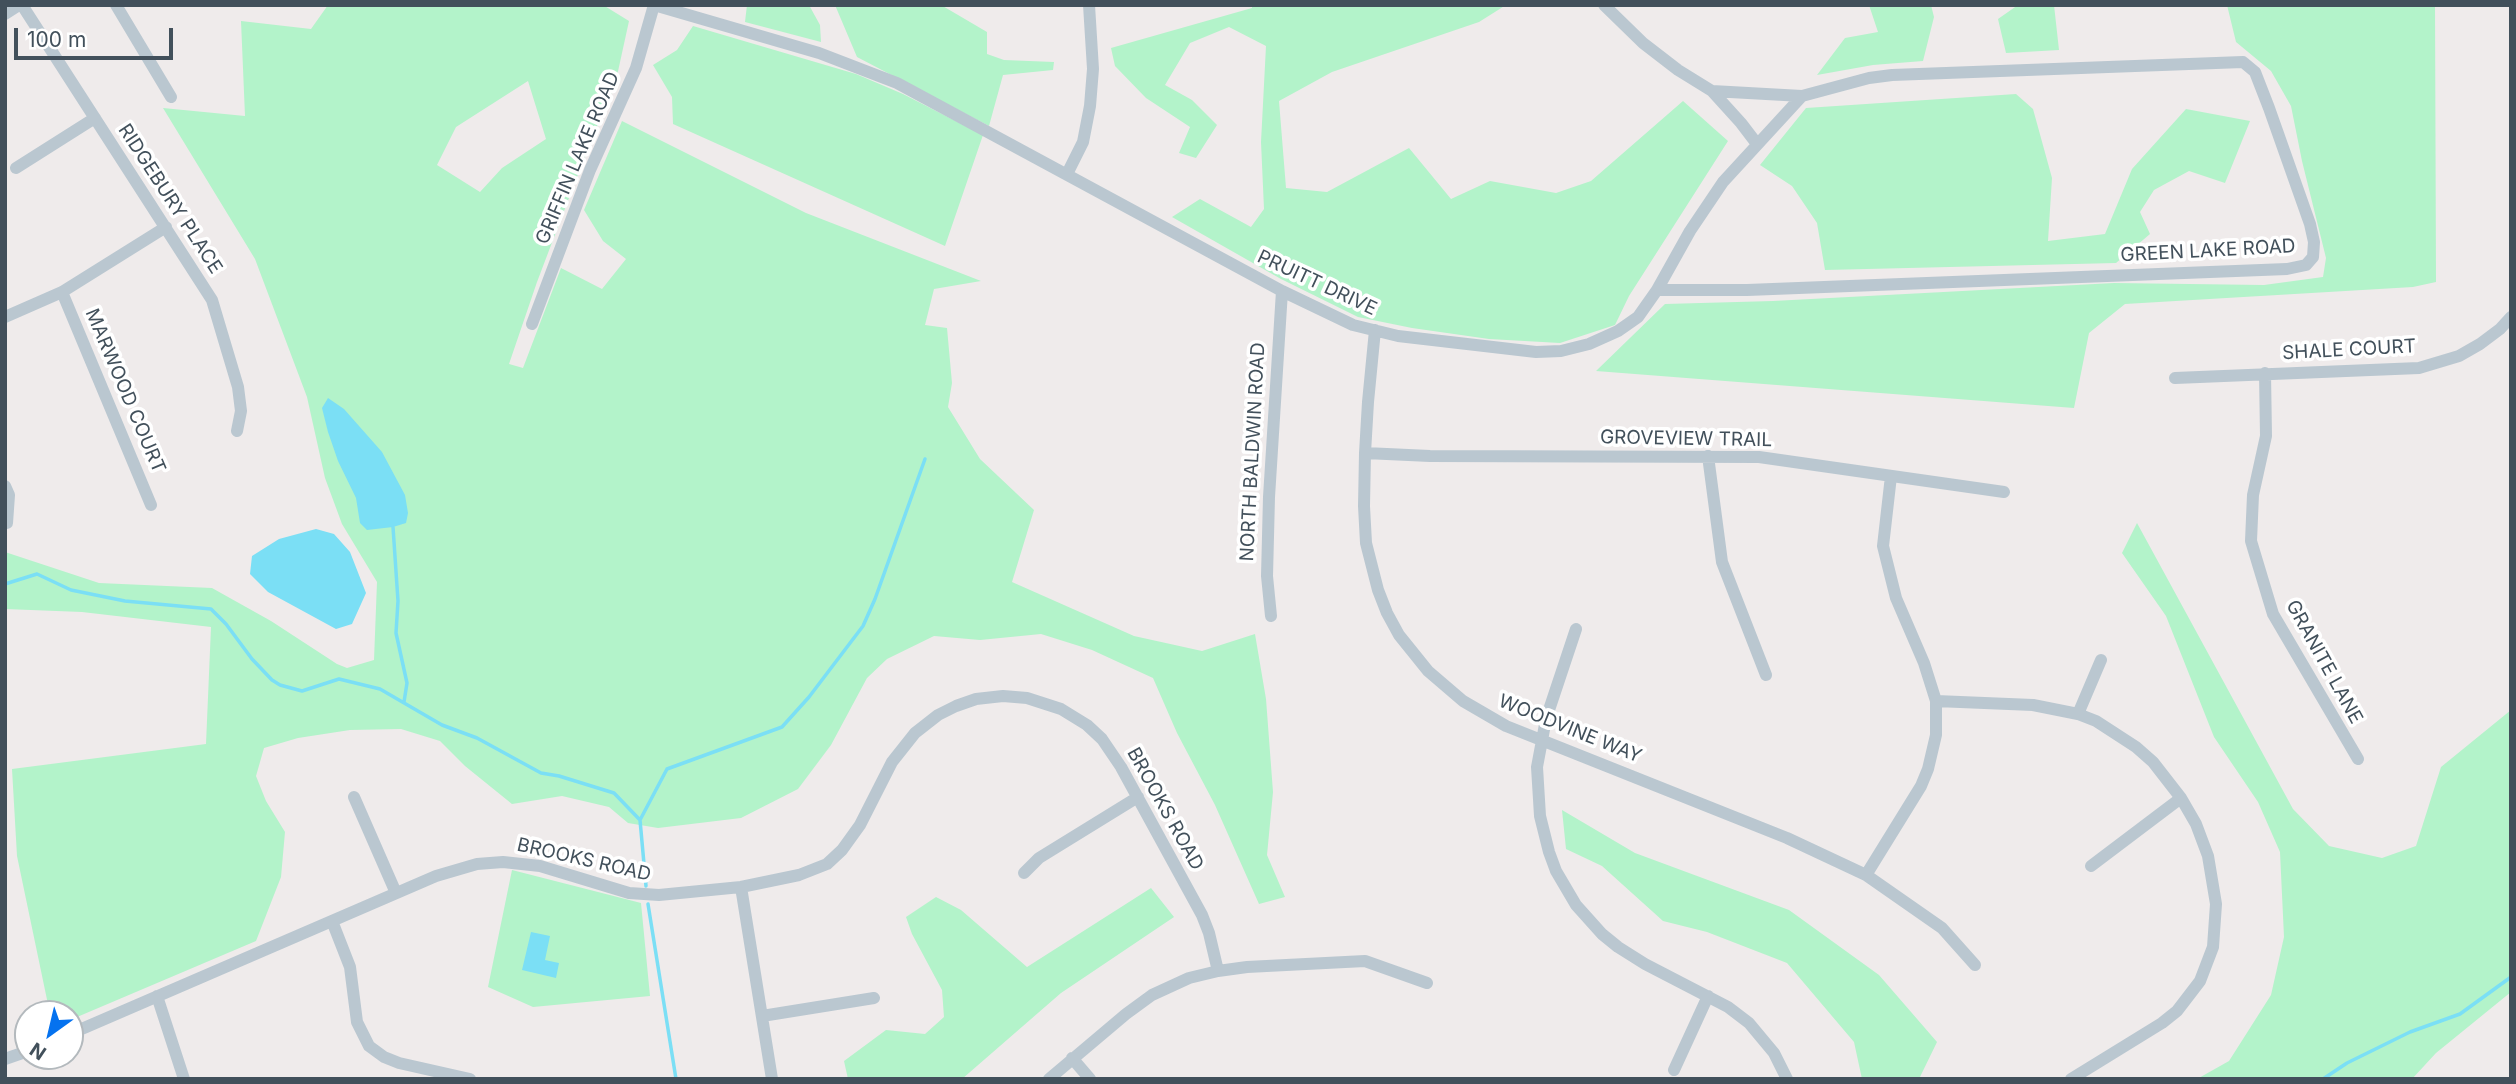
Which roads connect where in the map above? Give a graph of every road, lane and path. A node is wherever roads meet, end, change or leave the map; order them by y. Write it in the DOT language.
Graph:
graph roads {
  1 [pos="20,5"];
  2 [pos="116,5"];
  3 [pos="654,5"];
  4 [pos="1089,5"];
  5 [pos="1604,5"];
  6 [pos="5,14"];
  7 [pos="1712,92"];
  8 [pos="1802,96"];
  9 [pos="171,97"];
  10 [pos="95,118"];
  11 [pos="1757,144"];
  12 [pos="16,168"];
  13 [pos="1068,174"];
  14 [pos="166,227"];
  15 [pos="1657,290"];
  16 [pos="1282,291"];
  17 [pos="62,292"];
  18 [pos="5,317"];
  19 [pos="2511,317"];
  20 [pos="532,324"];
  21 [pos="1375,330"];
  22 [pos="2265,373"];
  23 [pos="2175,379"];
  24 [pos="237,431"];
  25 [pos="1366,453"];
  26 [pos="1708,456"];
  27 [pos="1891,476"];
  28 [pos="5,485"];
  29 [pos="2004,492"];
  30 [pos="151,505"];
  31 [pos="7,523"];
  32 [pos="1271,616"];
  33 [pos="1576,629"];
  34 [pos="2102,660"];
  35 [pos="1766,675"];
  36 [pos="1936,701"];
  37 [pos="2078,714"];
  38 [pos="1542,740"];
  39 [pos="2358,759"];
  40 [pos="354,797"];
  41 [pos="1138,797"];
  42 [pos="2181,797"];
  43 [pos="2091,866"];
  44 [pos="1024,873"];
  45 [pos="1866,875"];
  46 [pos="741,887"];
  47 [pos="396,894"];
  48 [pos="332,921"];
  49 [pos="1975,965"];
  50 [pos="1217,971"];
  51 [pos="1427,983"];
  52 [pos="157,996"];
  53 [pos="1708,996"];
  54 [pos="874,998"];
  55 [pos="762,1016"];
  56 [pos="84,1028"];
  57 [pos="1073,1058"];
  58 [pos="1674,1070"];
  59 [pos="184,1079"];
  60 [pos="470,1079"];
  61 [pos="772,1079"];
  62 [pos="1049,1079"];
  63 [pos="1090,1079"];
  64 [pos="1787,1079"];
  65 [pos="2071,1079"];
  1 -- 6 [label="street"];
  1 -- 10 [label="street, RIDGEBURY PLACE"];
  2 -- 9 [label="street"];
  3 -- 13 [label="street, PRUITT DRIVE"];
  3 -- 20 [label="street, GRIFFIN LAKE ROAD"];
  4 -- 13 [label="street"];
  5 -- 7 [label="street"];
  7 -- 8 [label="street, GREEN LAKE ROAD"];
  7 -- 11 [label="street"];
  8 -- 11 [label="street"];
  8 -- 15 [label="street, GREEN LAKE ROAD"];
  10 -- 12 [label="street"];
  10 -- 14 [label="street, RIDGEBURY PLACE"];
  11 -- 15 [label="street, PRUITT DRIVE"];
  13 -- 16 [label="street, PRUITT DRIVE"];
  14 -- 17 [label="street"];
  14 -- 24 [label="street, RIDGEBURY PLACE"];
  15 -- 21 [label="street, PRUITT DRIVE"];
  16 -- 21 [label="street, PRUITT DRIVE"];
  16 -- 32 [label="street, NORTH BALDWIN ROAD"];
  17 -- 18 [label="street"];
  17 -- 30 [label="street, MARWOOD COURT"];
  19 -- 22 [label="street, SHALE COURT"];
  21 -- 25 [label="street, WOODVINE WAY"];
  22 -- 23 [label="street, SHALE COURT"];
  22 -- 39 [label="street, GRANITE LANE"];
  25 -- 26 [label="street, GROVEVIEW TRAIL"];
  25 -- 38 [label="street, WOODVINE WAY"];
  26 -- 27 [label="street, GROVEVIEW TRAIL"];
  26 -- 35 [label="street"];
  27 -- 29 [label="street, GROVEVIEW TRAIL"];
  27 -- 36 [label="street"];
  28 -- 31 [label="street"];
  33 -- 38 [label="street"];
  34 -- 37 [label="street"];
  36 -- 37 [label="street"];
  36 -- 45 [label="street"];
  37 -- 42 [label="street"];
  38 -- 45 [label="street, WOODVINE WAY"];
  38 -- 53 [label="street"];
  40 -- 47 [label="street"];
  41 -- 44 [label="street"];
  41 -- 46 [label="street, BROOKS ROAD"];
  41 -- 50 [label="street, BROOKS ROAD"];
  42 -- 43 [label="street"];
  42 -- 65 [label="street"];
  45 -- 49 [label="street, WOODVINE WAY"];
  46 -- 47 [label="street, BROOKS ROAD"];
  46 -- 55 [label="street"];
  47 -- 48 [label="street, BROOKS ROAD"];
  48 -- 52 [label="street, BROOKS ROAD"];
  48 -- 60 [label="street"];
  50 -- 51 [label="street"];
  50 -- 57 [label="street"];
  52 -- 56 [label="street, BROOKS ROAD"];
  52 -- 59 [label="street"];
  53 -- 58 [label="street"];
  53 -- 64 [label="street"];
  54 -- 55 [label="street"];
  55 -- 61 [label="street"];
  57 -- 62 [label="street"];
  57 -- 63 [label="street"];
}
